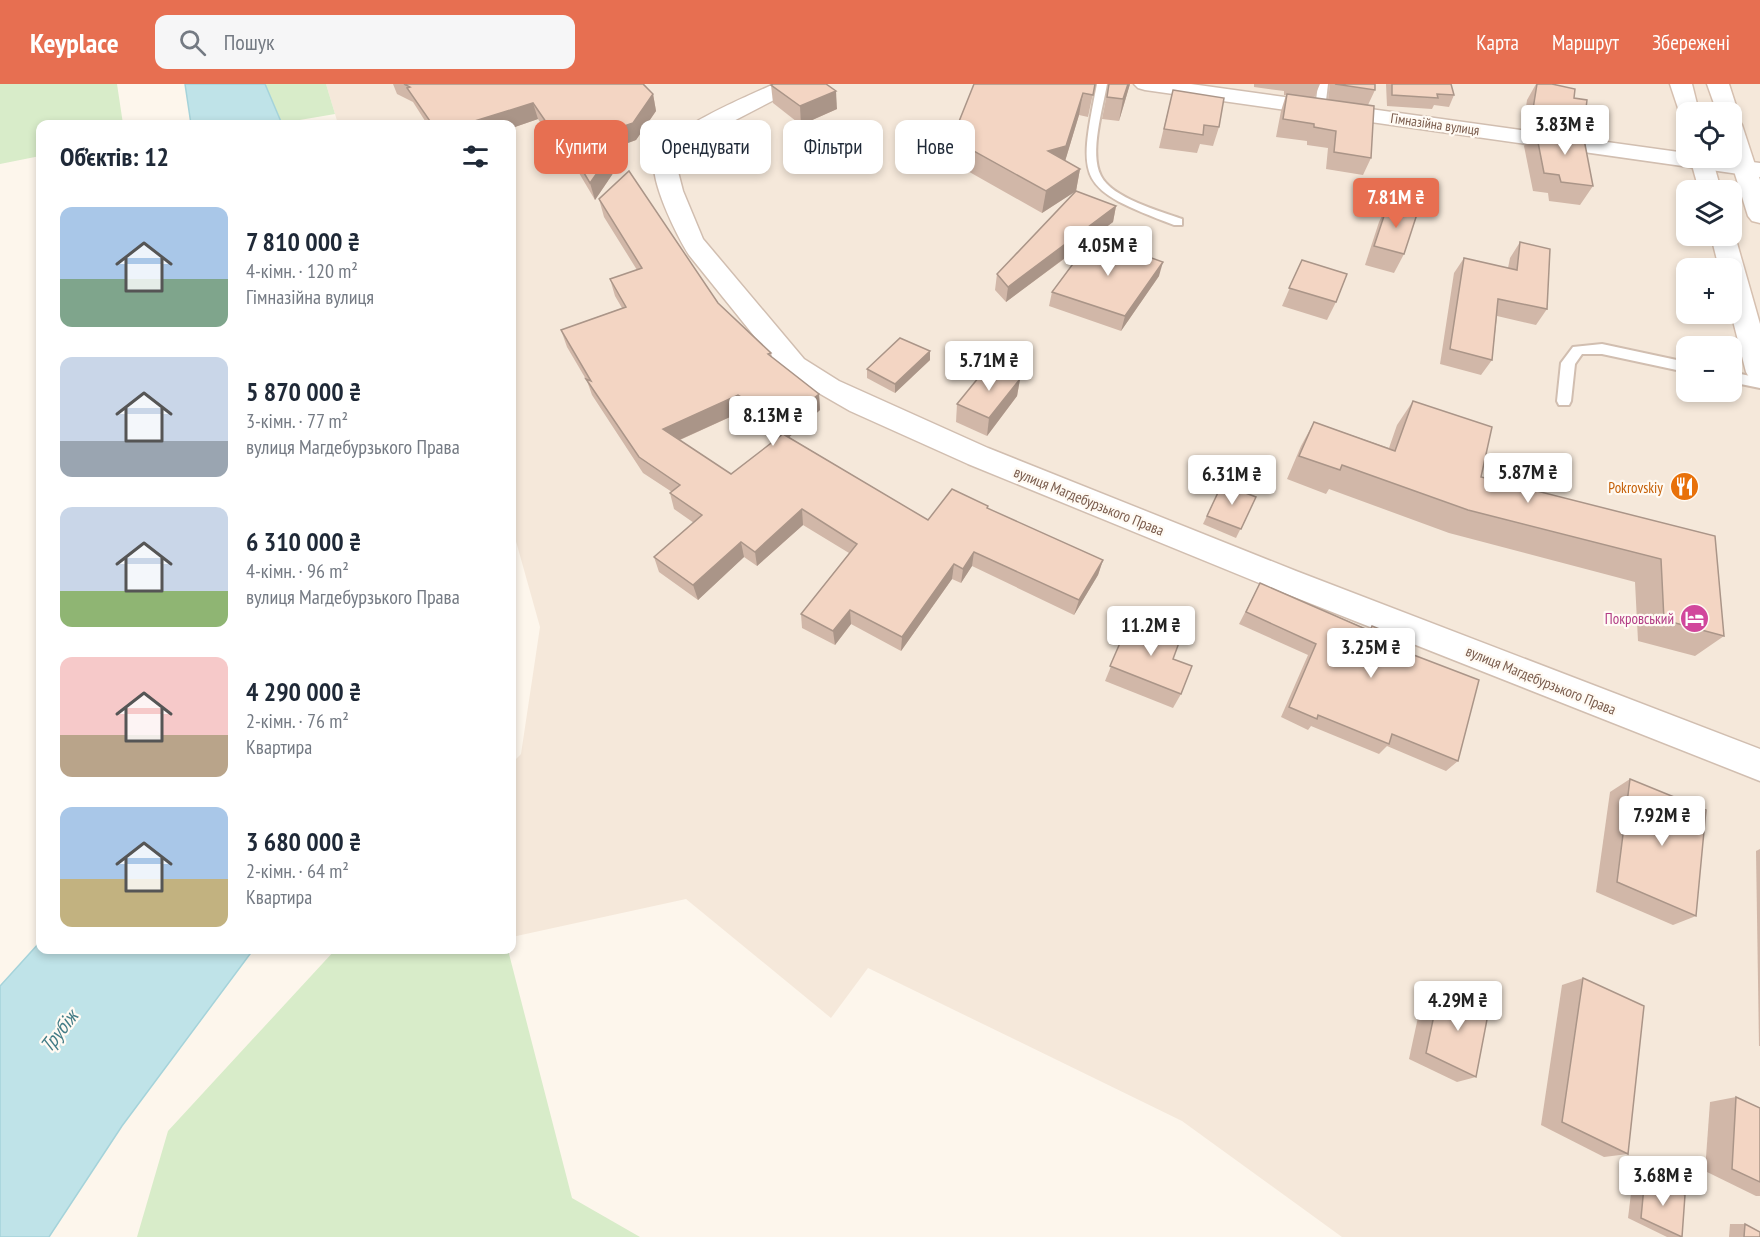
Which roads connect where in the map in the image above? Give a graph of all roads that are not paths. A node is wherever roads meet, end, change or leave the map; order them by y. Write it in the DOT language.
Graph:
graph roads {
  1 [pos="790,84"];
  2 [pos="1102,84"];
  3 [pos="1145,84"];
  4 [pos="1323,84"];
  5 [pos="1681,84"];
  6 [pos="1718,84"];
  7 [pos="1686,102"];
  8 [pos="1724,102"];
  9 [pos="1320,108"];
  10 [pos="1742,148"];
  11 [pos="1676,156"];
  12 [pos="1752,169"];
  13 [pos="1760,216"];
  14 [pos="1178,222"];
  15 [pos="1726,246"];
  16 [pos="1676,365"];
  17 [pos="1760,372"];
  18 [pos="1742,379"];
  19 [pos="1760,383"];
  20 [pos="1564,401"];
  21 [pos="1760,765"];
  1 -- 21 [label="street, вулиця Магдебурзького Права"];
  2 -- 14 [label="lane"];
  3 -- 9 [label="street, Гімназійна вулиця"];
  4 -- 9 [label="lane"];
  5 -- 7 [label="street"];
  6 -- 8 [label="street"];
  9 -- 11 [label="street, Гімназійна вулиця"];
  10 -- 12 [label="street"];
  12 -- 13 [label="street"];
  15 -- 17 [label="street"];
  16 -- 20 [label="lane"];
  18 -- 19 [label="lane"];
}
